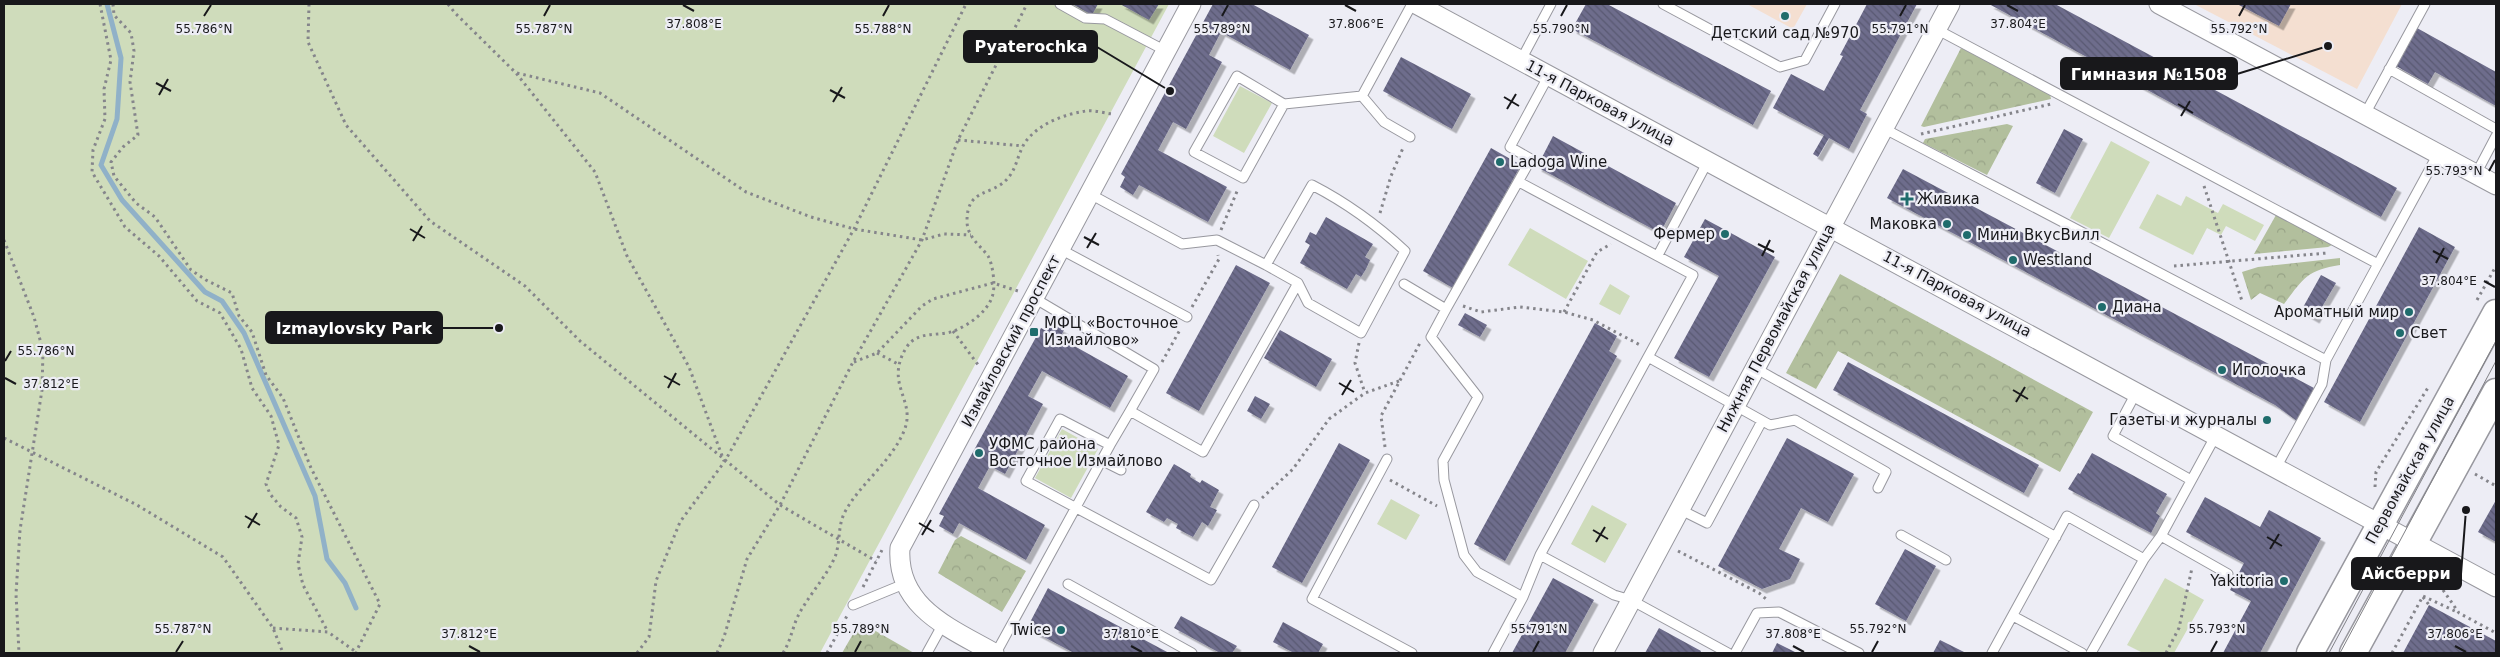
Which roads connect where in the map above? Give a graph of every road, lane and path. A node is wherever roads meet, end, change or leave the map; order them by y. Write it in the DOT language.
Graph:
graph roads {
  1 [pos="100,4"];
  2 [pos="113,4"];
  3 [pos="309,4"];
  4 [pos="448,4"];
  5 [pos="966,4"];
  6 [pos="1028,4"];
  7 [pos="1060,4"];
  8 [pos="1191,4"];
  9 [pos="1412,4"];
  10 [pos="1416,4"];
  11 [pos="1551,4"];
  12 [pos="1662,4"];
  13 [pos="1835,4"];
  14 [pos="1950,4"];
  15 [pos="2159,4"];
  16 [pos="2425,4"];
  17 [pos="1936,29"];
  18 [pos="1166,51"];
  19 [pos="1521,60"];
  20 [pos="2389,69"];
  21 [pos="516,72"];
  22 [pos="1549,75"];
  23 [pos="1362,96"];
  24 [pos="2069,100"];
  25 [pos="1284,104"];
  26 [pos="2364,114"];
  27 [pos="1132,116"];
  28 [pos="1883,128"];
  29 [pos="2496,129"];
  30 [pos="2496,136"];
  31 [pos="1410,137"];
  32 [pos="1903,138"];
  33 [pos="958,140"];
  34 [pos="1023,146"];
  35 [pos="2438,154"];
  36 [pos="1708,161"];
  37 [pos="2198,169"];
  38 [pos="2476,174"];
  39 [pos="1243,178"];
  40 [pos="1519,182"];
  41 [pos="2496,185"];
  42 [pos="1090,194"];
  43 [pos="1376,224"];
  44 [pos="1830,226"];
  45 [pos="854,229"];
  46 [pos="971,235"];
  47 [pos="1623,236"];
  48 [pos="4,240"];
  49 [pos="922,240"];
  50 [pos="1217,240"];
  51 [pos="1060,249"];
  52 [pos="2352,250"];
  53 [pos="1658,255"];
  54 [pos="2229,261"];
  55 [pos="2378,264"];
  56 [pos="1266,265"];
  57 [pos="2496,266"];
  58 [pos="2151,268"];
  59 [pos="994,283"];
  60 [pos="1298,283"];
  61 [pos="1404,284"];
  62 [pos="1034,298"];
  63 [pos="1448,306"];
  64 [pos="2484,311"];
  65 [pos="1564,312"];
  66 [pos="1187,317"];
  67 [pos="2249,320"];
  68 [pos="953,331"];
  69 [pos="1361,333"];
  70 [pos="1422,339"];
  71 [pos="877,353"];
  72 [pos="1649,354"];
  73 [pos="2326,360"];
  74 [pos="853,362"];
  75 [pos="1162,362"];
  76 [pos="898,364"];
  77 [pos="979,367"];
  78 [pos="1755,368"];
  79 [pos="1399,381"];
  80 [pos="2430,384"];
  81 [pos="2137,391"];
  82 [pos="2496,392"];
  83 [pos="1365,393"];
  84 [pos="1734,405"];
  85 [pos="1130,411"];
  86 [pos="1762,421"];
  87 [pos="2217,435"];
  88 [pos="4,438"];
  89 [pos="1110,445"];
  90 [pos="32,454"];
  91 [pos="1387,459"];
  92 [pos="1101,460"];
  93 [pos="725,461"];
  94 [pos="2276,466"];
  95 [pos="1121,470"];
  96 [pos="2471,472"];
  97 [pos="1378,474"];
  98 [pos="2192,480"];
  99 [pos="2496,486"];
  100 [pos="1878,488"];
  101 [pos="2375,490"];
  102 [pos="780,505"];
  103 [pos="1254,505"];
  104 [pos="1075,507"];
  105 [pos="1679,509"];
  106 [pos="1454,515"];
  107 [pos="2381,523"];
  108 [pos="1901,535"];
  109 [pos="2161,536"];
  110 [pos="2056,537"];
  111 [pos="840,539"];
  112 [pos="2415,541"];
  113 [pos="1678,551"];
  114 [pos="1540,554"];
  115 [pos="2195,555"];
  116 [pos="1946,560"];
  117 [pos="2144,560"];
  118 [pos="2228,574"];
  119 [pos="904,584"];
  120 [pos="1068,584"];
  121 [pos="2496,586"];
  122 [pos="2443,590"];
  123 [pos="2423,596"];
  124 [pos="1523,598"];
  125 [pos="1631,600"];
  126 [pos="853,605"];
  127 [pos="2429,605"];
  128 [pos="1779,612"];
  129 [pos="2459,612"];
  130 [pos="2013,616"];
  131 [pos="943,624"];
  132 [pos="274,628"];
  133 [pos="328,632"];
  134 [pos="2496,633"];
  135 [pos="19,653"];
  136 [pos="283,653"];
  137 [pos="356,653"];
  138 [pos="637,653"];
  139 [pos="717,653"];
  140 [pos="783,653"];
  141 [pos="827,653"];
  142 [pos="926,653"];
  143 [pos="995,653"];
  144 [pos="1190,653"];
  145 [pos="1412,653"];
  146 [pos="1493,653"];
  147 [pos="1602,653"];
  148 [pos="1728,653"];
  149 [pos="1735,653"];
  150 [pos="1859,653"];
  151 [pos="1992,653"];
  152 [pos="2082,653"];
  153 [pos="2092,653"];
  154 [pos="2166,653"];
  155 [pos="2310,653"];
  156 [pos="2353,653"];
  157 [pos="2392,653"];
  1 -- 133 [label="path"];
  2 -- 137 [label="path"];
  3 -- 93 [label="path"];
  4 -- 21 [label="path"];
  5 -- 45 [label="path"];
  6 -- 33 [label="path"];
  7 -- 18 [label="lane"];
  8 -- 18 [label="street, Измайловский проспект"];
  9 -- 23 [label="lane"];
  10 -- 19 [label="street, 11-я Парковая улица"];
  11 -- 19 [label="lane"];
  12 -- 13 [label="lane"];
  14 -- 17 [label="street, Нижняя Первомайская улица"];
  15 -- 26 [label="street"];
  16 -- 20 [label="lane"];
  17 -- 24 [label="lane"];
  17 -- 28 [label="street, Нижняя Первомайская улица"];
  18 -- 27 [label="street, Измайловский проспект"];
  19 -- 22 [label="street, 11-я Парковая улица"];
  20 -- 26 [label="lane"];
  20 -- 29 [label="lane"];
  21 -- 45 [label="path"];
  21 -- 93 [label="path"];
  22 -- 36 [label="street, 11-я Парковая улица"];
  22 -- 40 [label="lane"];
  23 -- 25 [label="lane"];
  23 -- 31 [label="lane"];
  24 -- 32 [label="path"];
  24 -- 37 [label="lane"];
  25 -- 39 [label="lane"];
  25 -- 39 [label="lane"];
  26 -- 35 [label="street"];
  27 -- 34 [label="path"];
  27 -- 42 [label="street, Измайловский проспект"];
  28 -- 32 [label="lane"];
  28 -- 44 [label="street, Нижняя Первомайская улица"];
  30 -- 38 [label="lane"];
  31 -- 43 [label="path"];
  32 -- 58 [label="lane"];
  33 -- 34 [label="path"];
  33 -- 49 [label="path"];
  34 -- 46 [label="path"];
  35 -- 38 [label="street"];
  35 -- 55 [label="lane"];
  36 -- 44 [label="street, 11-я Парковая улица"];
  36 -- 53 [label="lane"];
  37 -- 52 [label="lane"];
  37 -- 54 [label="path"];
  38 -- 41 [label="street"];
  39 -- 50 [label="path"];
  40 -- 47 [label="lane"];
  40 -- 63 [label="lane"];
  42 -- 50 [label="lane"];
  42 -- 51 [label="street, Измайловский проспект"];
  43 -- 56 [label="lane"];
  43 -- 69 [label="lane"];
  44 -- 78 [label="street, Нижняя Первомайская улица"];
  44 -- 81 [label="street, 11-я Парковая улица"];
  45 -- 49 [label="path"];
  45 -- 93 [label="path"];
  46 -- 49 [label="path"];
  46 -- 59 [label="path"];
  47 -- 53 [label="lane"];
  47 -- 65 [label="path"];
  48 -- 90 [label="path"];
  49 -- 74 [label="path"];
  50 -- 56 [label="lane"];
  50 -- 66 [label="path"];
  51 -- 62 [label="street, Измайловский проспект"];
  51 -- 66 [label="lane"];
  52 -- 54 [label="path"];
  52 -- 55 [label="lane"];
  53 -- 72 [label="lane"];
  54 -- 58 [label="path"];
  54 -- 67 [label="path"];
  55 -- 73 [label="lane"];
  56 -- 60 [label="lane"];
  57 -- 64 [label="path"];
  58 -- 67 [label="lane"];
  59 -- 62 [label="path"];
  59 -- 68 [label="path"];
  59 -- 71 [label="path"];
  60 -- 69 [label="lane"];
  60 -- 85 [label="lane"];
  61 -- 63 [label="lane"];
  62 -- 85 [label="lane"];
  62 -- 119 [label="street, Измайловский проспект"];
  63 -- 65 [label="path"];
  63 -- 106 [label="lane"];
  64 -- 107 [label="main road, Первомайская улица"];
  65 -- 72 [label="path"];
  66 -- 75 [label="path"];
  67 -- 73 [label="lane"];
  68 -- 76 [label="path"];
  68 -- 77 [label="path"];
  69 -- 83 [label="path"];
  70 -- 79 [label="path"];
  71 -- 74 [label="path"];
  71 -- 76 [label="path"];
  72 -- 84 [label="lane"];
  72 -- 114 [label="lane"];
  73 -- 94 [label="lane"];
  74 -- 102 [label="path"];
  76 -- 111 [label="path"];
  78 -- 84 [label="street, Нижняя Первомайская улица"];
  78 -- 110 [label="lane"];
  79 -- 83 [label="path"];
  79 -- 91 [label="path"];
  80 -- 101 [label="path"];
  81 -- 87 [label="street, 11-я Парковая улица"];
  81 -- 98 [label="lane"];
  82 -- 112 [label="main road"];
  83 -- 103 [label="path"];
  84 -- 86 [label="lane"];
  84 -- 105 [label="street, Нижняя Первомайская улица"];
  85 -- 89 [label="lane"];
  86 -- 100 [label="lane"];
  86 -- 105 [label="lane"];
  87 -- 94 [label="street, 11-я Парковая улица"];
  87 -- 98 [label="lane"];
  88 -- 90 [label="path"];
  89 -- 92 [label="lane"];
  89 -- 104 [label="lane"];
  90 -- 132 [label="path"];
  90 -- 135 [label="path"];
  91 -- 97 [label="lane"];
  92 -- 95 [label="lane"];
  92 -- 104 [label="lane"];
  93 -- 102 [label="path"];
  93 -- 138 [label="path"];
  94 -- 107 [label="street, 11-я Парковая улица"];
  96 -- 99 [label="path"];
  97 -- 106 [label="path"];
  97 -- 145 [label="lane"];
  98 -- 109 [label="lane"];
  102 -- 111 [label="path"];
  102 -- 139 [label="path"];
  103 -- 104 [label="lane"];
  104 -- 143 [label="lane"];
  105 -- 125 [label="street, Нижняя Первомайская улица"];
  106 -- 124 [label="lane"];
  107 -- 112 [label="street, 11-я Парковая улица"];
  107 -- 155 [label="main road, Первомайская улица"];
  108 -- 116 [label="lane"];
  109 -- 115 [label="lane"];
  109 -- 117 [label="lane"];
  110 -- 117 [label="lane"];
  110 -- 130 [label="lane"];
  111 -- 126 [label="path"];
  111 -- 140 [label="path"];
  112 -- 121 [label="street, 11-я Парковая улица"];
  112 -- 156 [label="main road"];
  113 -- 128 [label="path"];
  114 -- 124 [label="lane"];
  114 -- 125 [label="lane"];
  115 -- 118 [label="lane"];
  115 -- 154 [label="path"];
  117 -- 153 [label="lane"];
  119 -- 126 [label="lane"];
  119 -- 131 [label="street"];
  120 -- 144 [label="lane"];
  122 -- 129 [label="path"];
  123 -- 127 [label="path"];
  123 -- 129 [label="path"];
  123 -- 157 [label="path"];
  124 -- 146 [label="lane"];
  125 -- 147 [label="street, Нижняя Первомайская улица"];
  125 -- 148 [label="lane"];
  126 -- 141 [label="path"];
  128 -- 149 [label="lane"];
  128 -- 150 [label="lane"];
  129 -- 134 [label="path"];
  130 -- 151 [label="lane"];
  130 -- 152 [label="lane"];
  131 -- 142 [label="lane"];
  131 -- 143 [label="street"];
  132 -- 133 [label="path"];
  132 -- 136 [label="path"];
  133 -- 137 [label="path"];
}
